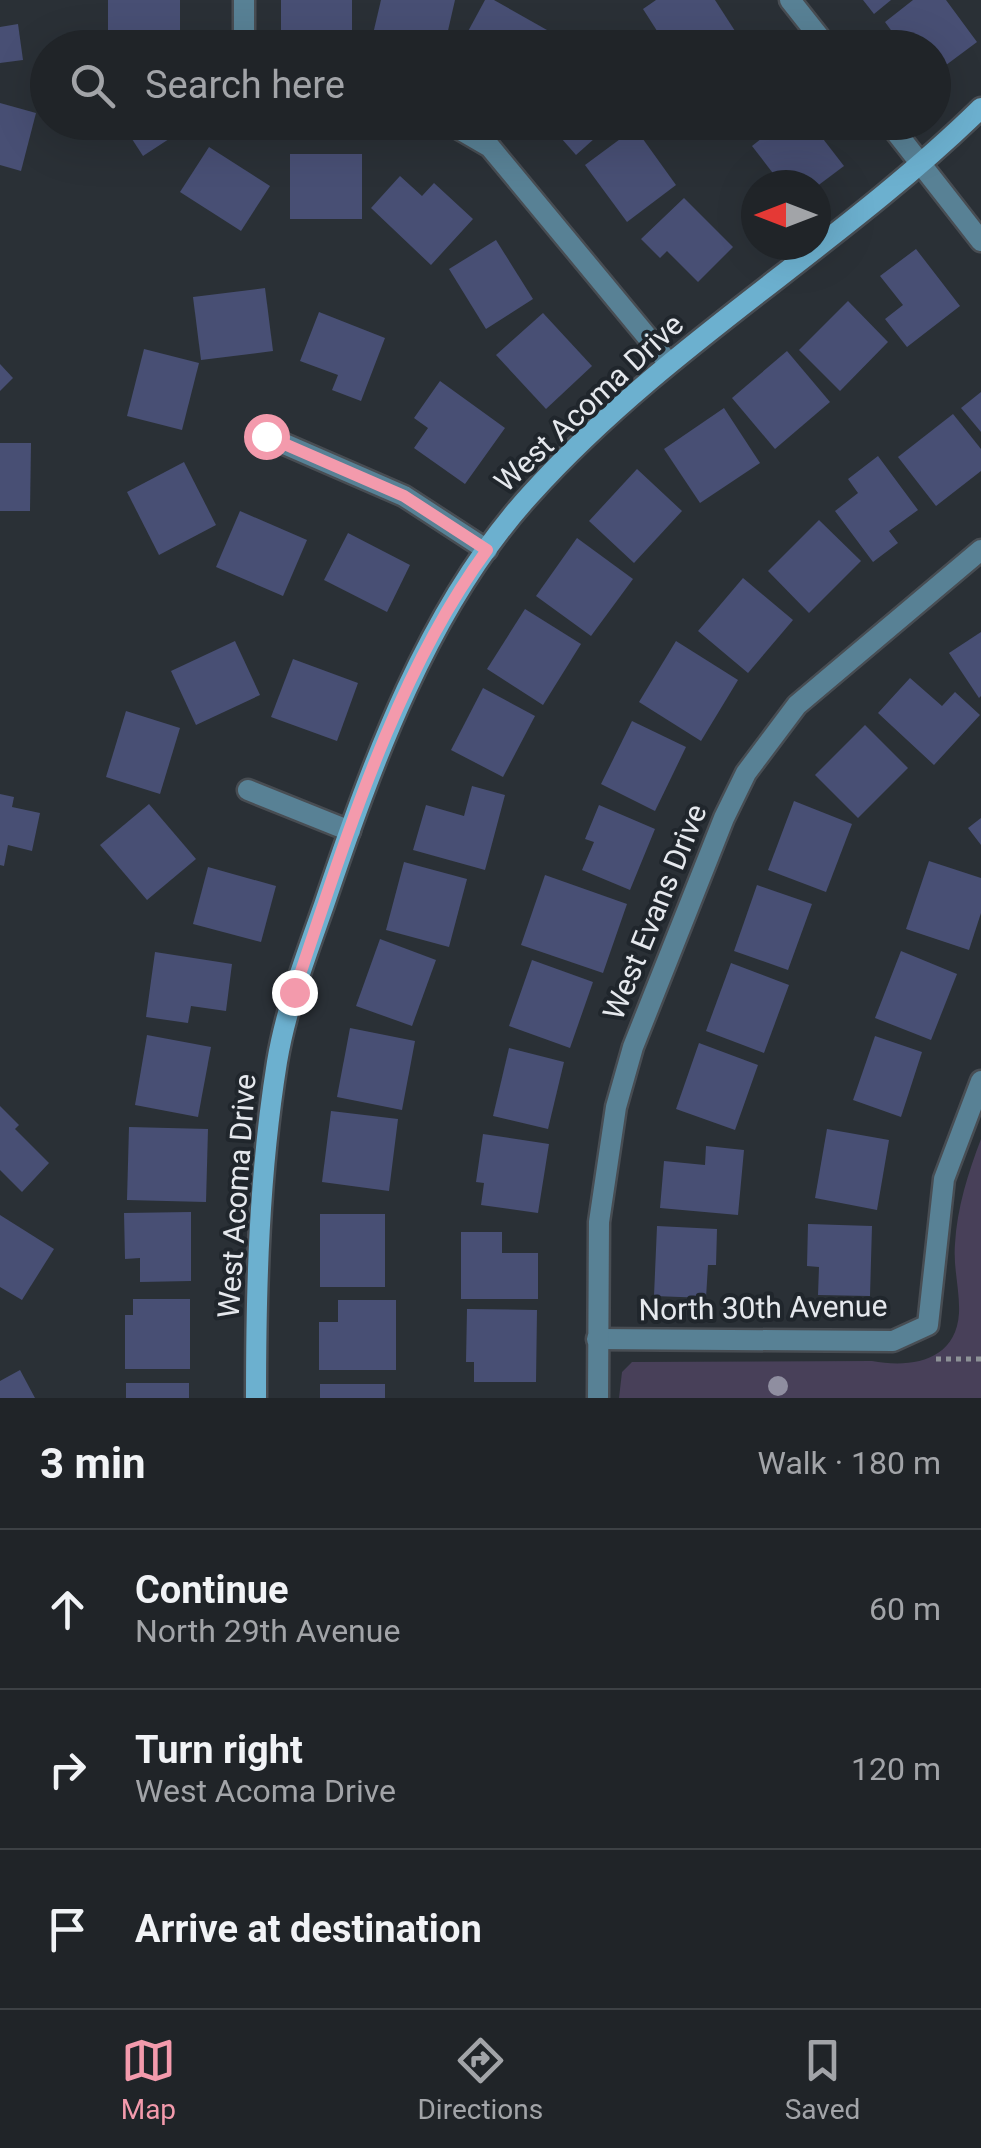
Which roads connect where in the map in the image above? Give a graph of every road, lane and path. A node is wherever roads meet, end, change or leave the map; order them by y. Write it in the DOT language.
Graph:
graph roads {
  1 [pos="244,0"];
  2 [pos="790,0"];
  3 [pos="244,30"];
  4 [pos="814,30"];
  5 [pos="981,108"];
  6 [pos="951,137"];
  7 [pos="479,140"];
  8 [pos="902,140"];
  9 [pos="948,140"];
  10 [pos="922,166"];
  11 [pos="981,241"];
  12 [pos="668,362"];
  13 [pos="266,436"];
  14 [pos="487,550"];
  15 [pos="981,550"];
  16 [pos="248,790"];
  17 [pos="350,831"];
  18 [pos="981,1082"];
  19 [pos="598,1340"];
  20 [pos="936,1359"];
  21 [pos="981,1359"];
  22 [pos="256,1398"];
  23 [pos="598,1398"];
  1 -- 3 [label="street"];
  2 -- 4 [label="street"];
  5 -- 6 [label="street, West Acoma Drive"];
  7 -- 12 [label="street"];
  8 -- 10 [label="street"];
  9 -- 10 [label="street, West Acoma Drive"];
  10 -- 11 [label="street"];
  10 -- 12 [label="street, West Acoma Drive"];
  12 -- 14 [label="street, West Acoma Drive"];
  13 -- 14 [label="street"];
  14 -- 17 [label="street, West Acoma Drive"];
  15 -- 19 [label="street, West Evans Drive"];
  16 -- 17 [label="street"];
  17 -- 22 [label="street, West Acoma Drive"];
  18 -- 19 [label="street, North 30th Avenue"];
  19 -- 23 [label="street, West Evans Drive"];
  20 -- 21 [label="path"];
}
